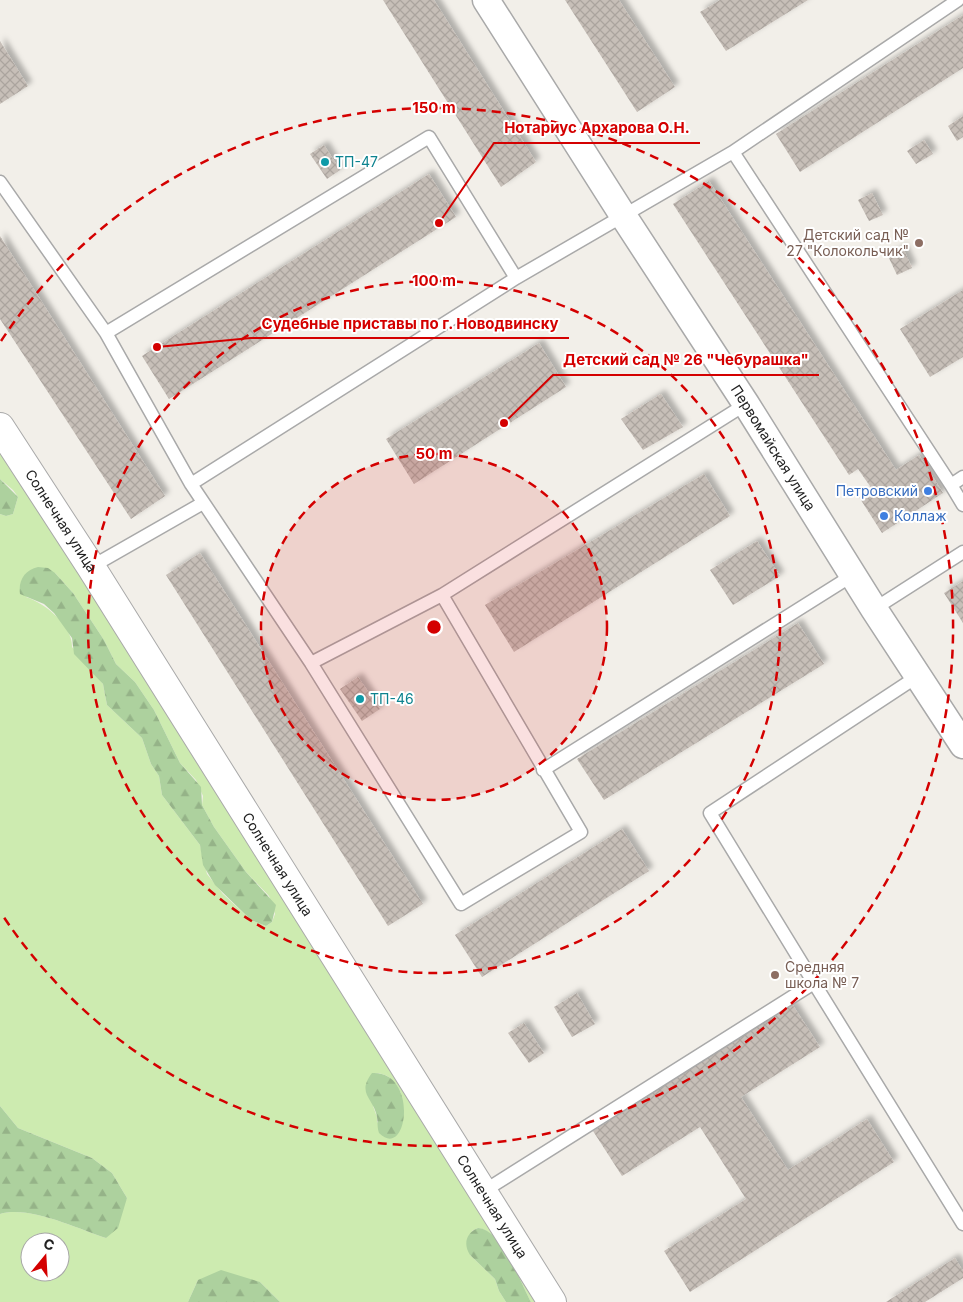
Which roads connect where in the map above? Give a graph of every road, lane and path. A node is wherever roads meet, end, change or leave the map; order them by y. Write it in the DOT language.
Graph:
graph roads {
  1 [pos="486,0"];
  2 [pos="958,0"];
  3 [pos="733,152"];
  4 [pos="0,182"];
  5 [pos="624,217"];
  6 [pos="516,278"];
  7 [pos="106,333"];
  8 [pos="746,404"];
  9 [pos="0,427"];
  10 [pos="963,477"];
  11 [pos="191,484"];
  12 [pos="950,485"];
  13 [pos="204,503"];
  14 [pos="963,505"];
  15 [pos="963,552"];
  16 [pos="91,567"];
  17 [pos="852,575"];
  18 [pos="442,595"];
  19 [pos="874,609"];
  20 [pos="311,663"];
  21 [pos="918,676"];
  22 [pos="963,746"];
  23 [pos="543,770"];
  24 [pos="814,983"];
  25 [pos="484,1191"];
  26 [pos="963,1224"];
  27 [pos="552,1302"];
  1 -- 5 [label="street, Первомайская улица"];
  2 -- 3 [label="lane"];
  3 -- 5 [label="lane"];
  3 -- 12 [label="lane"];
  4 -- 7 [label="lane"];
  5 -- 6 [label="lane"];
  5 -- 8 [label="street, Первомайская улица"];
  6 -- 7 [label="lane"];
  6 -- 11 [label="lane"];
  7 -- 11 [label="lane"];
  8 -- 17 [label="street, Первомайская улица"];
  8 -- 18 [label="lane"];
  9 -- 16 [label="street, Солнечная улица"];
  10 -- 12 [label="lane"];
  11 -- 13 [label="lane"];
  12 -- 14 [label="lane"];
  13 -- 16 [label="lane"];
  13 -- 20 [label="lane"];
  15 -- 19 [label="lane"];
  16 -- 25 [label="street, Солнечная улица"];
  17 -- 19 [label="street, Первомайская улица"];
  17 -- 23 [label="lane"];
  18 -- 20 [label="lane"];
  18 -- 23 [label="lane"];
  19 -- 21 [label="street, Первомайская улица"];
  20 -- 23 [label="lane"];
  21 -- 22 [label="street, Первомайская улица"];
  21 -- 24 [label="lane"];
  24 -- 25 [label="lane"];
  24 -- 26 [label="lane"];
  25 -- 27 [label="street, Солнечная улица"];
}
